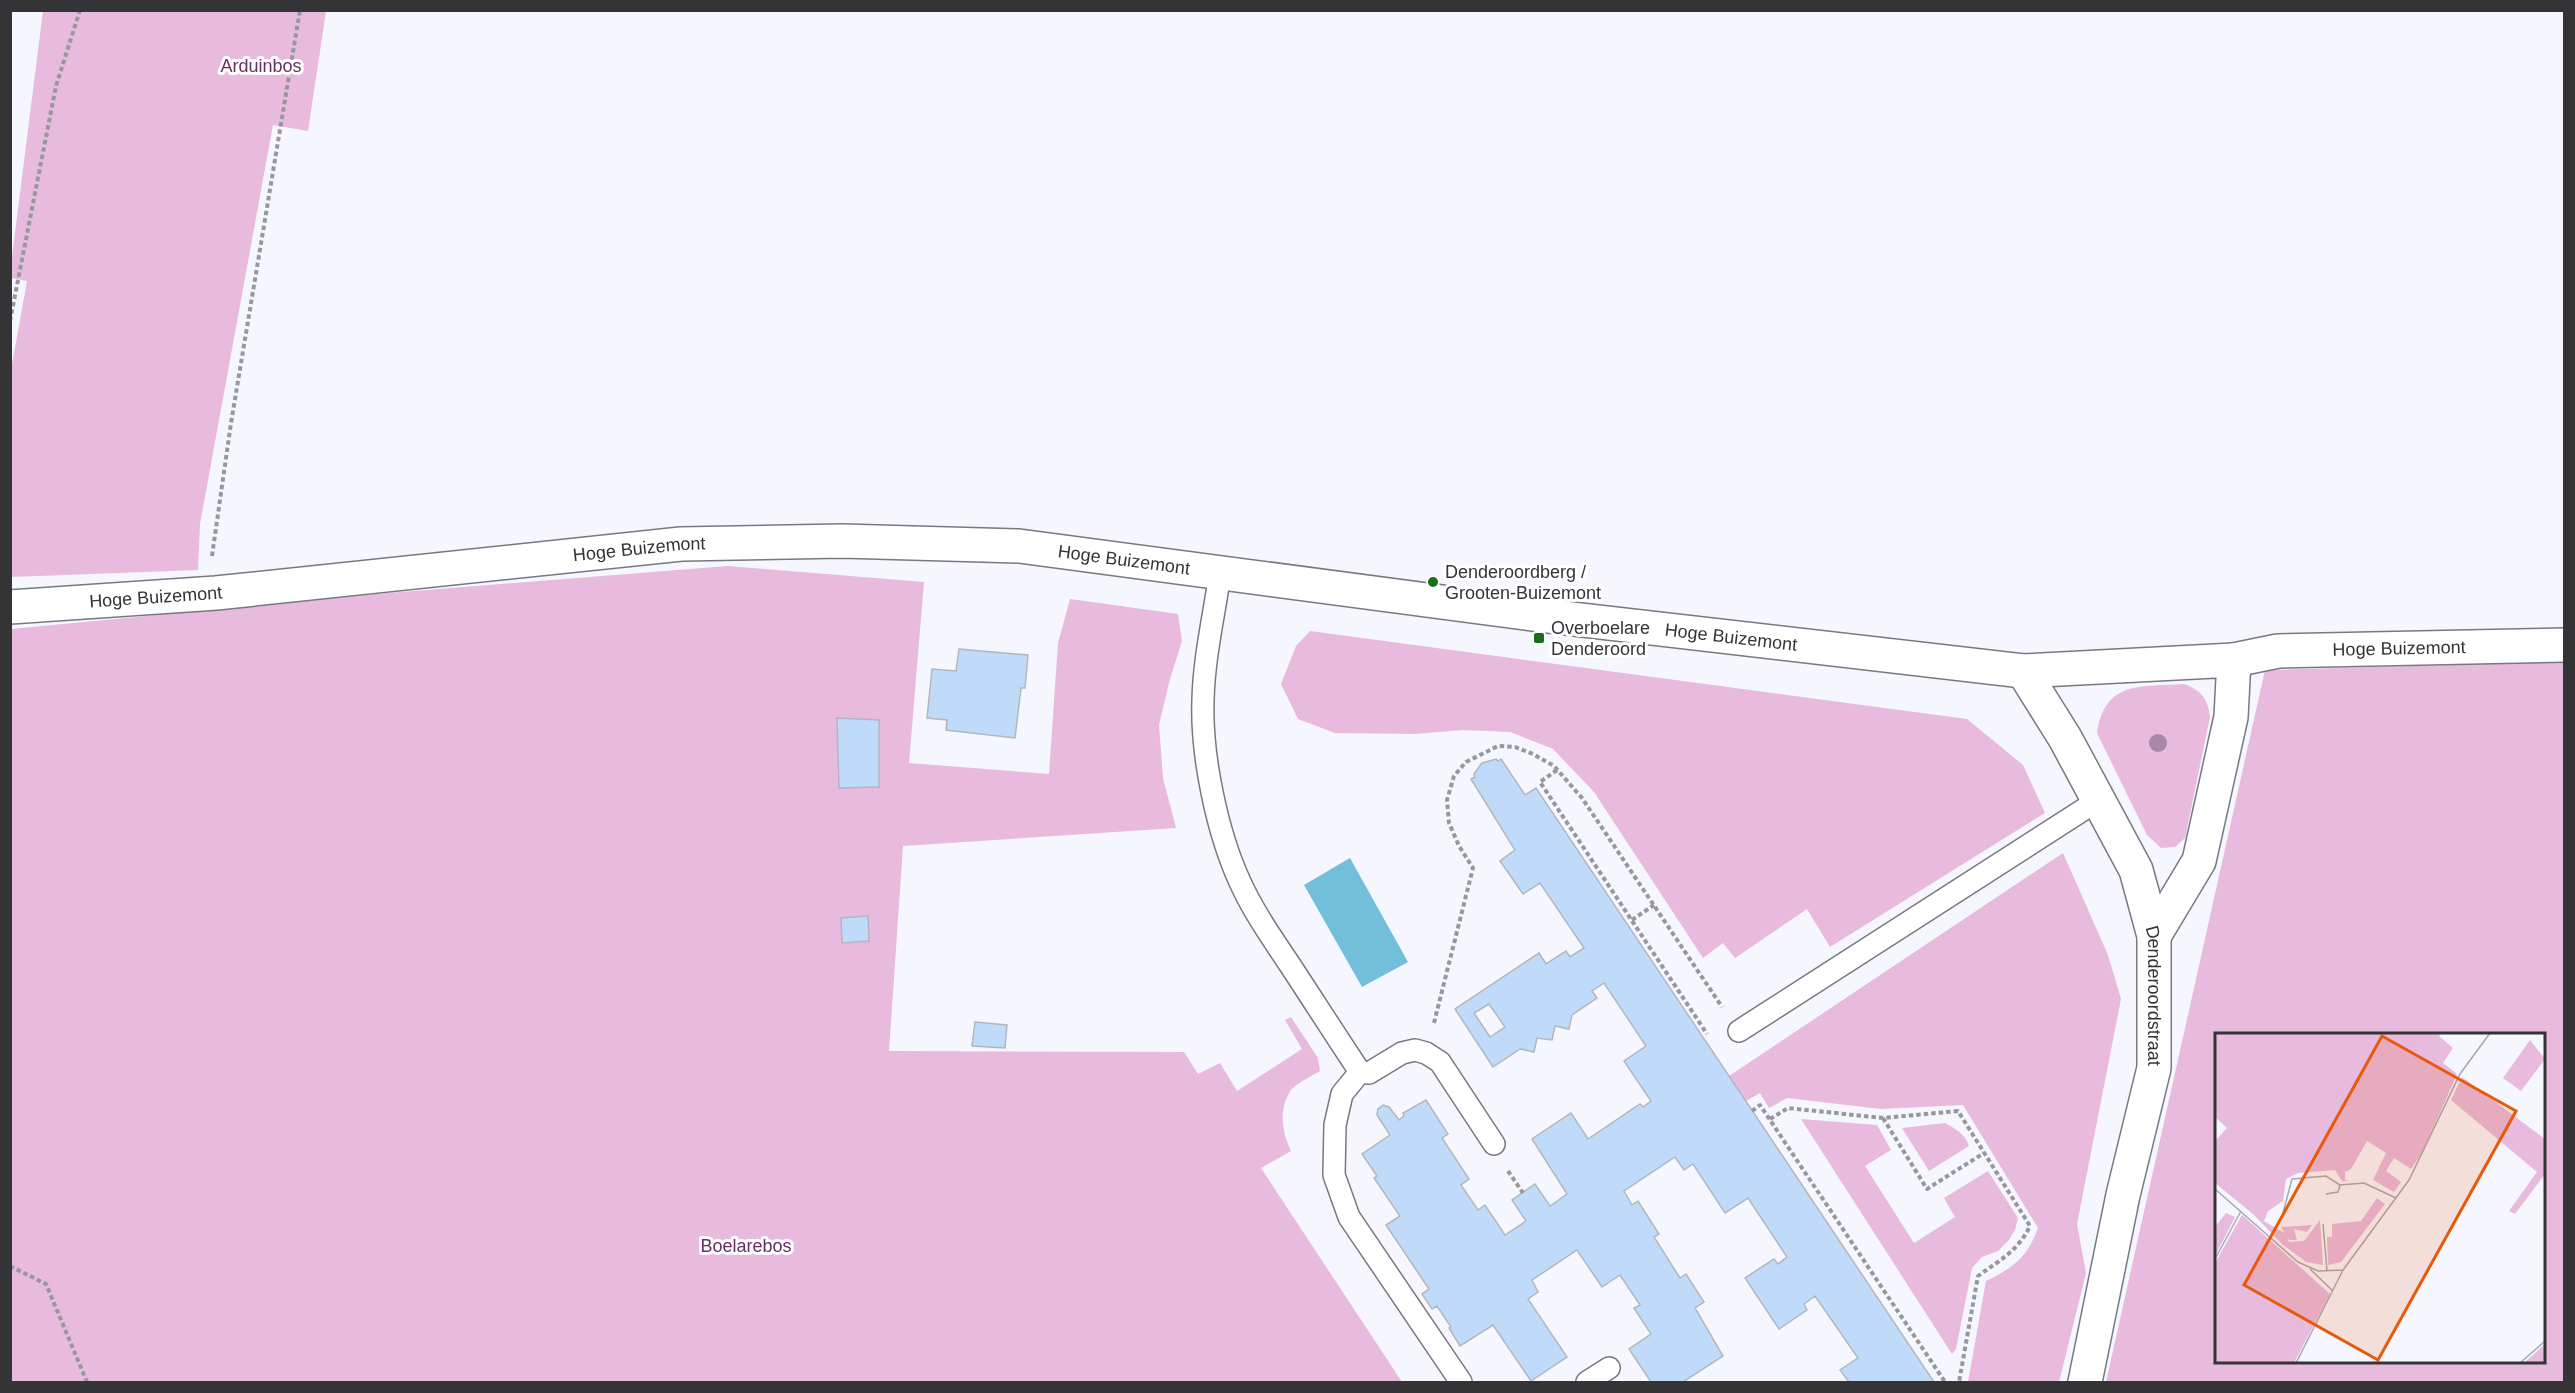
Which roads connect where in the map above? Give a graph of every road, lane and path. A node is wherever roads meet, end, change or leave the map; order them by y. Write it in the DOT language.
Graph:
graph roads {
  1 [pos="80,10"];
  2 [pos="300,10"];
  3 [pos="10,321"];
  4 [pos="1220,573"];
  5 [pos="216,593"];
  6 [pos="10,607"];
  7 [pos="2565,645"];
  8 [pos="2234,660"];
  9 [pos="2023,671"];
  10 [pos="1557,771"];
  11 [pos="2100,800"];
  12 [pos="1654,905"];
  13 [pos="1632,920"];
  14 [pos="2154,936"];
  15 [pos="1739,1031"];
  16 [pos="1709,1037"];
  17 [pos="1426,1053"];
  18 [pos="1360,1072"];
  19 [pos="1752,1111"];
  20 [pos="1883,1118"];
  21 [pos="1770,1119"];
  22 [pos="1494,1144"];
  23 [pos="1984,1153"];
  24 [pos="10,1266"];
  25 [pos="1609,1368"];
  26 [pos="87,1383"];
  27 [pos="1461,1383"];
  28 [pos="1587,1383"];
  29 [pos="1945,1383"];
  30 [pos="1959,1383"];
  31 [pos="2085,1383"];
  1 -- 3 [label="path"];
  2 -- 5 [label="path"];
  4 -- 5 [label="street, Hoge Buizemont"];
  4 -- 9 [label="street, Hoge Buizemont"];
  4 -- 18 [label="lane"];
  5 -- 6 [label="street, Hoge Buizemont"];
  7 -- 8 [label="street, Hoge Buizemont"];
  8 -- 9 [label="street, Hoge Buizemont"];
  8 -- 14 [label="street"];
  9 -- 11 [label="street, Denderoordstraat"];
  10 -- 12 [label="path"];
  10 -- 13 [label="path"];
  10 -- 17 [label="path"];
  11 -- 14 [label="street, Denderoordstraat"];
  11 -- 15 [label="lane"];
  12 -- 13 [label="path"];
  12 -- 15 [label="path"];
  13 -- 16 [label="path"];
  14 -- 31 [label="street, Denderoordstraat"];
  17 -- 18 [label="lane"];
  17 -- 22 [label="lane"];
  18 -- 27 [label="lane"];
  19 -- 21 [label="path"];
  20 -- 21 [label="path"];
  20 -- 23 [label="path"];
  20 -- 23 [label="path"];
  21 -- 29 [label="path"];
  23 -- 30 [label="path"];
  24 -- 26 [label="path"];
  25 -- 28 [label="lane"];
}
